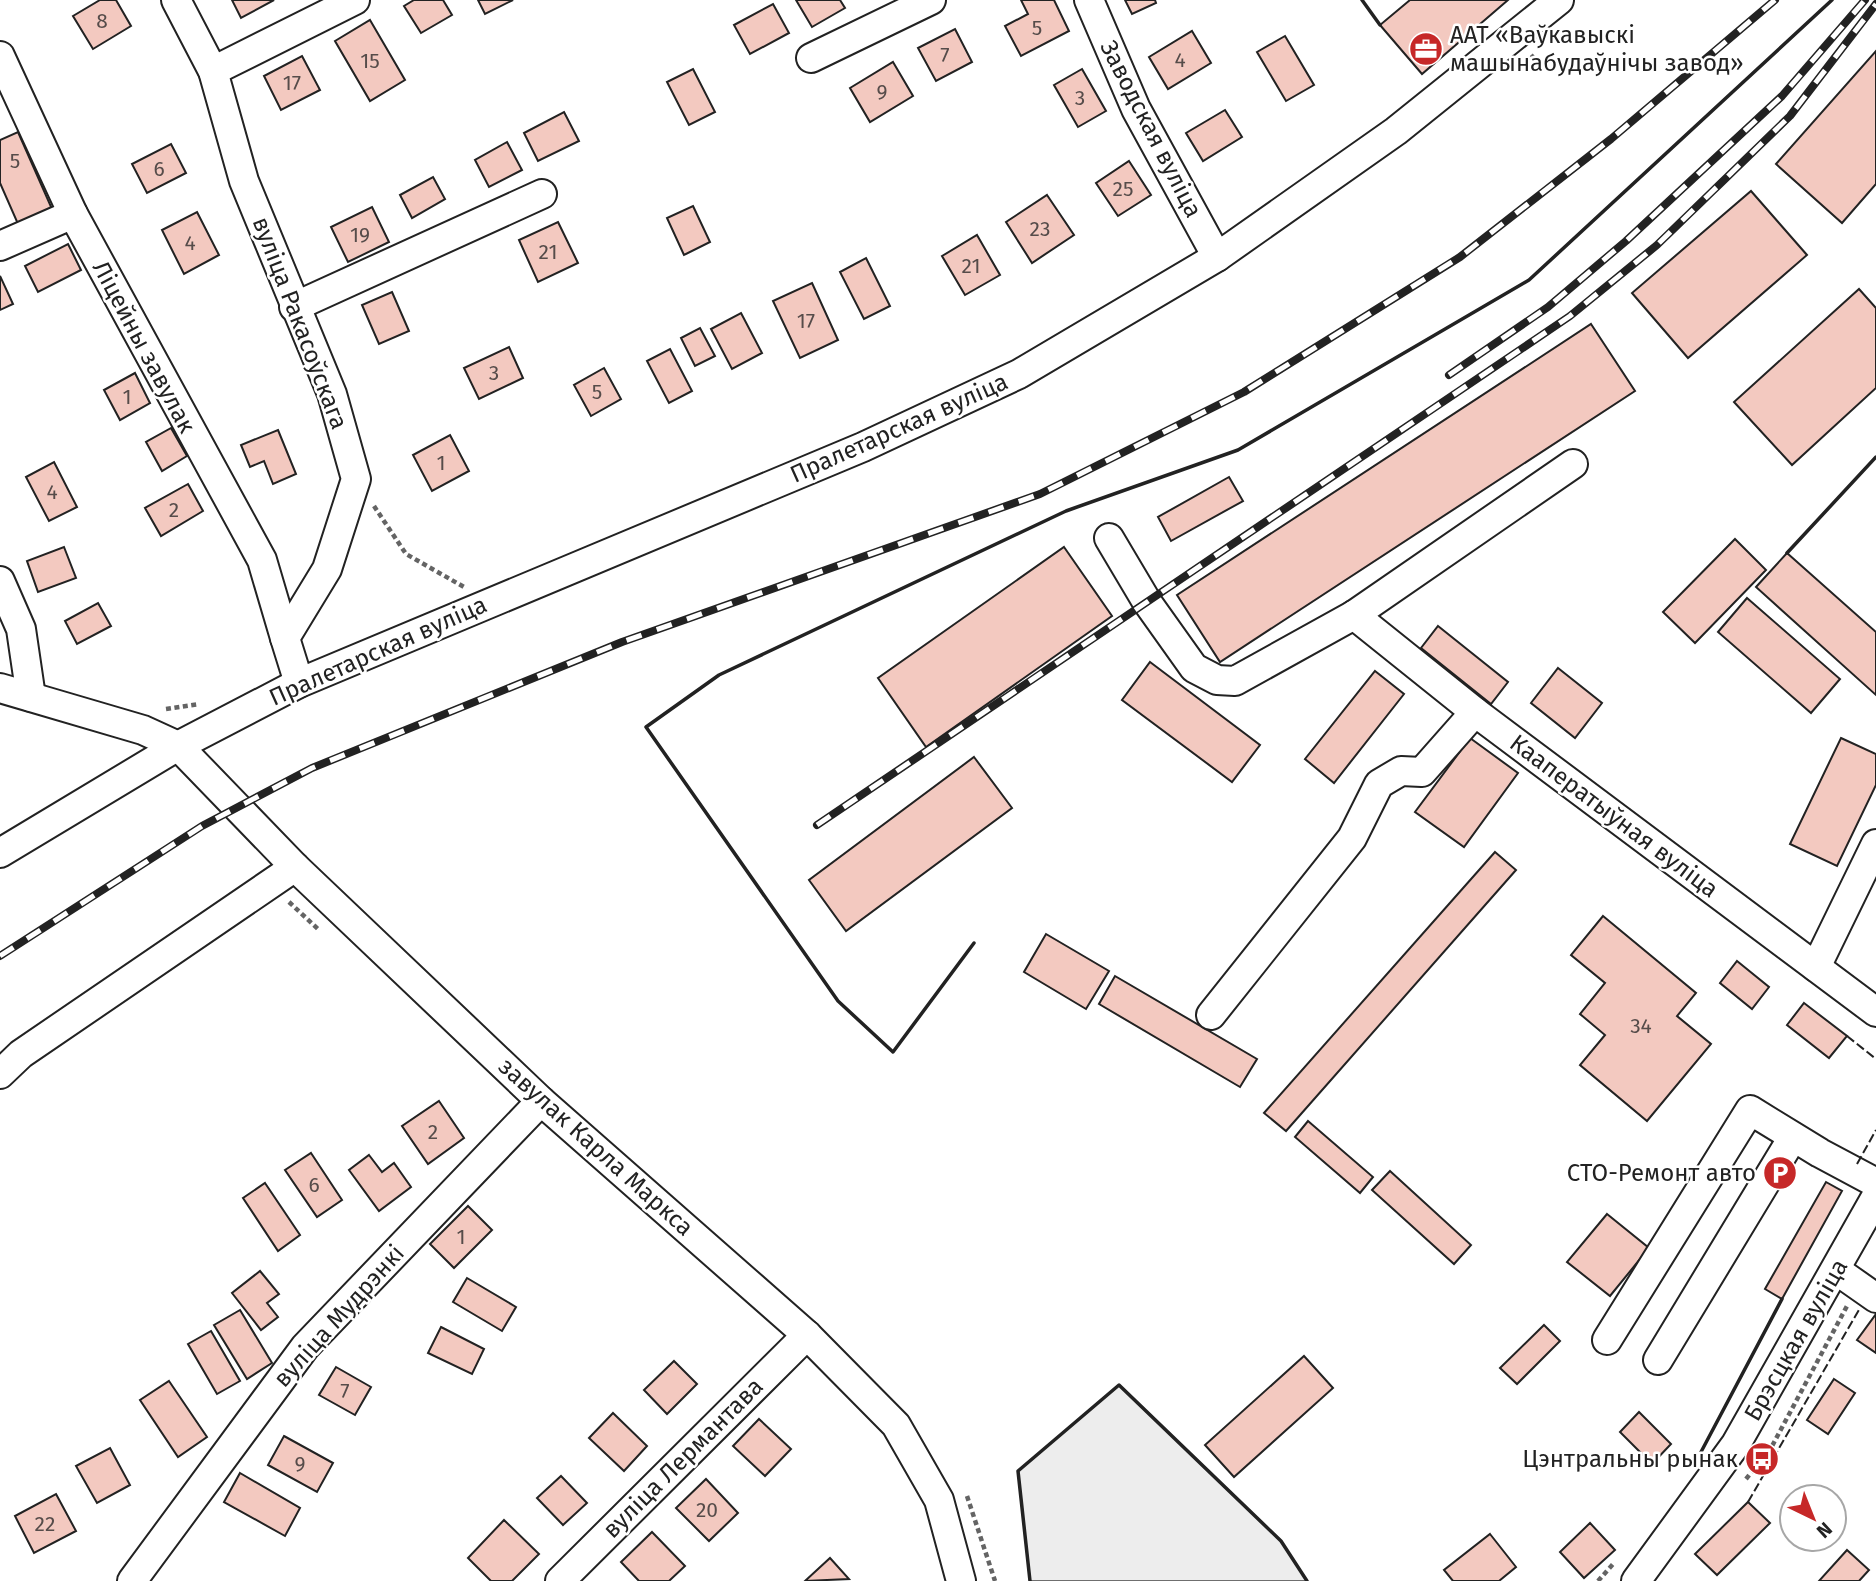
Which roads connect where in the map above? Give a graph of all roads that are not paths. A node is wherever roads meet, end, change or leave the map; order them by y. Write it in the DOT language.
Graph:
graph roads {
  1 [pos="176,0"];
  2 [pos="355,0"];
  3 [pos="931,0"];
  4 [pos="1088,0"];
  5 [pos="1559,0"];
  6 [pos="0,56"];
  7 [pos="811,58"];
  8 [pos="213,71"];
  9 [pos="542,194"];
  10 [pos="73,214"];
  11 [pos="0,246"];
  12 [pos="1217,257"];
  13 [pos="294,307"];
  14 [pos="1573,464"];
  15 [pos="1109,538"];
  16 [pos="0,582"];
  17 [pos="1354,615"];
  18 [pos="285,638"];
  19 [pos="299,683"];
  20 [pos="0,688"];
  21 [pos="31,697"];
  22 [pos="1475,712"];
  23 [pos="178,746"];
  24 [pos="1876,844"];
  25 [pos="0,853"];
  26 [pos="295,867"];
  27 [pos="1816,967"];
  28 [pos="1876,1012"];
  29 [pos="1211,1016"];
  30 [pos="0,1074"];
  31 [pos="541,1101"];
  32 [pos="1793,1137"];
  33 [pos="1876,1183"];
  34 [pos="1876,1197"];
  35 [pos="1836,1270"];
  36 [pos="1876,1298"];
  37 [pos="807,1335"];
  38 [pos="1607,1340"];
  39 [pos="1658,1360"];
  40 [pos="132,1581"];
  41 [pos="560,1581"];
  42 [pos="961,1581"];
  43 [pos="1636,1581"];
  1 -- 8 [label="street, вуліца Ракасоўскага"];
  2 -- 8 [label="street"];
  3 -- 7 [label="street"];
  4 -- 12 [label="street, Заводская вуліца"];
  5 -- 12 [label="street, Пралетарская вуліца"];
  6 -- 10 [label="street, Ліцейны завулак"];
  8 -- 13 [label="street, вуліца Ракасоўскага"];
  9 -- 13 [label="street"];
  10 -- 11 [label="street"];
  10 -- 18 [label="street, Ліцейны завулак"];
  12 -- 19 [label="street, Пралетарская вуліца"];
  13 -- 18 [label="street, вуліца Ракасоўскага"];
  14 -- 17 [label="street"];
  15 -- 17 [label="street"];
  16 -- 21 [label="street"];
  17 -- 22 [label="street, Кааператыўная вуліца"];
  18 -- 19 [label="street"];
  19 -- 23 [label="street, Пралетарская вуліца"];
  20 -- 21 [label="street"];
  21 -- 23 [label="street"];
  22 -- 27 [label="street, Кааператыўная вуліца"];
  22 -- 29 [label="street"];
  23 -- 25 [label="street, Пралетарская вуліца"];
  23 -- 26 [label="street, завулак Карла Маркса"];
  24 -- 27 [label="street"];
  26 -- 30 [label="street"];
  26 -- 31 [label="street, завулак Карла Маркса"];
  27 -- 28 [label="street, Кааператыўная вуліца"];
  31 -- 37 [label="street, завулак Карла Маркса"];
  31 -- 40 [label="street, вуліца Мудрэнкі"];
  32 -- 33 [label="street"];
  32 -- 38 [label="street"];
  32 -- 39 [label="street"];
  34 -- 35 [label="street, Брэсцкая вуліца"];
  35 -- 36 [label="street"];
  35 -- 43 [label="street, Брэсцкая вуліца"];
  37 -- 41 [label="street, вуліца Лермантава"];
  37 -- 42 [label="street, завулак Карла Маркса"];
}
